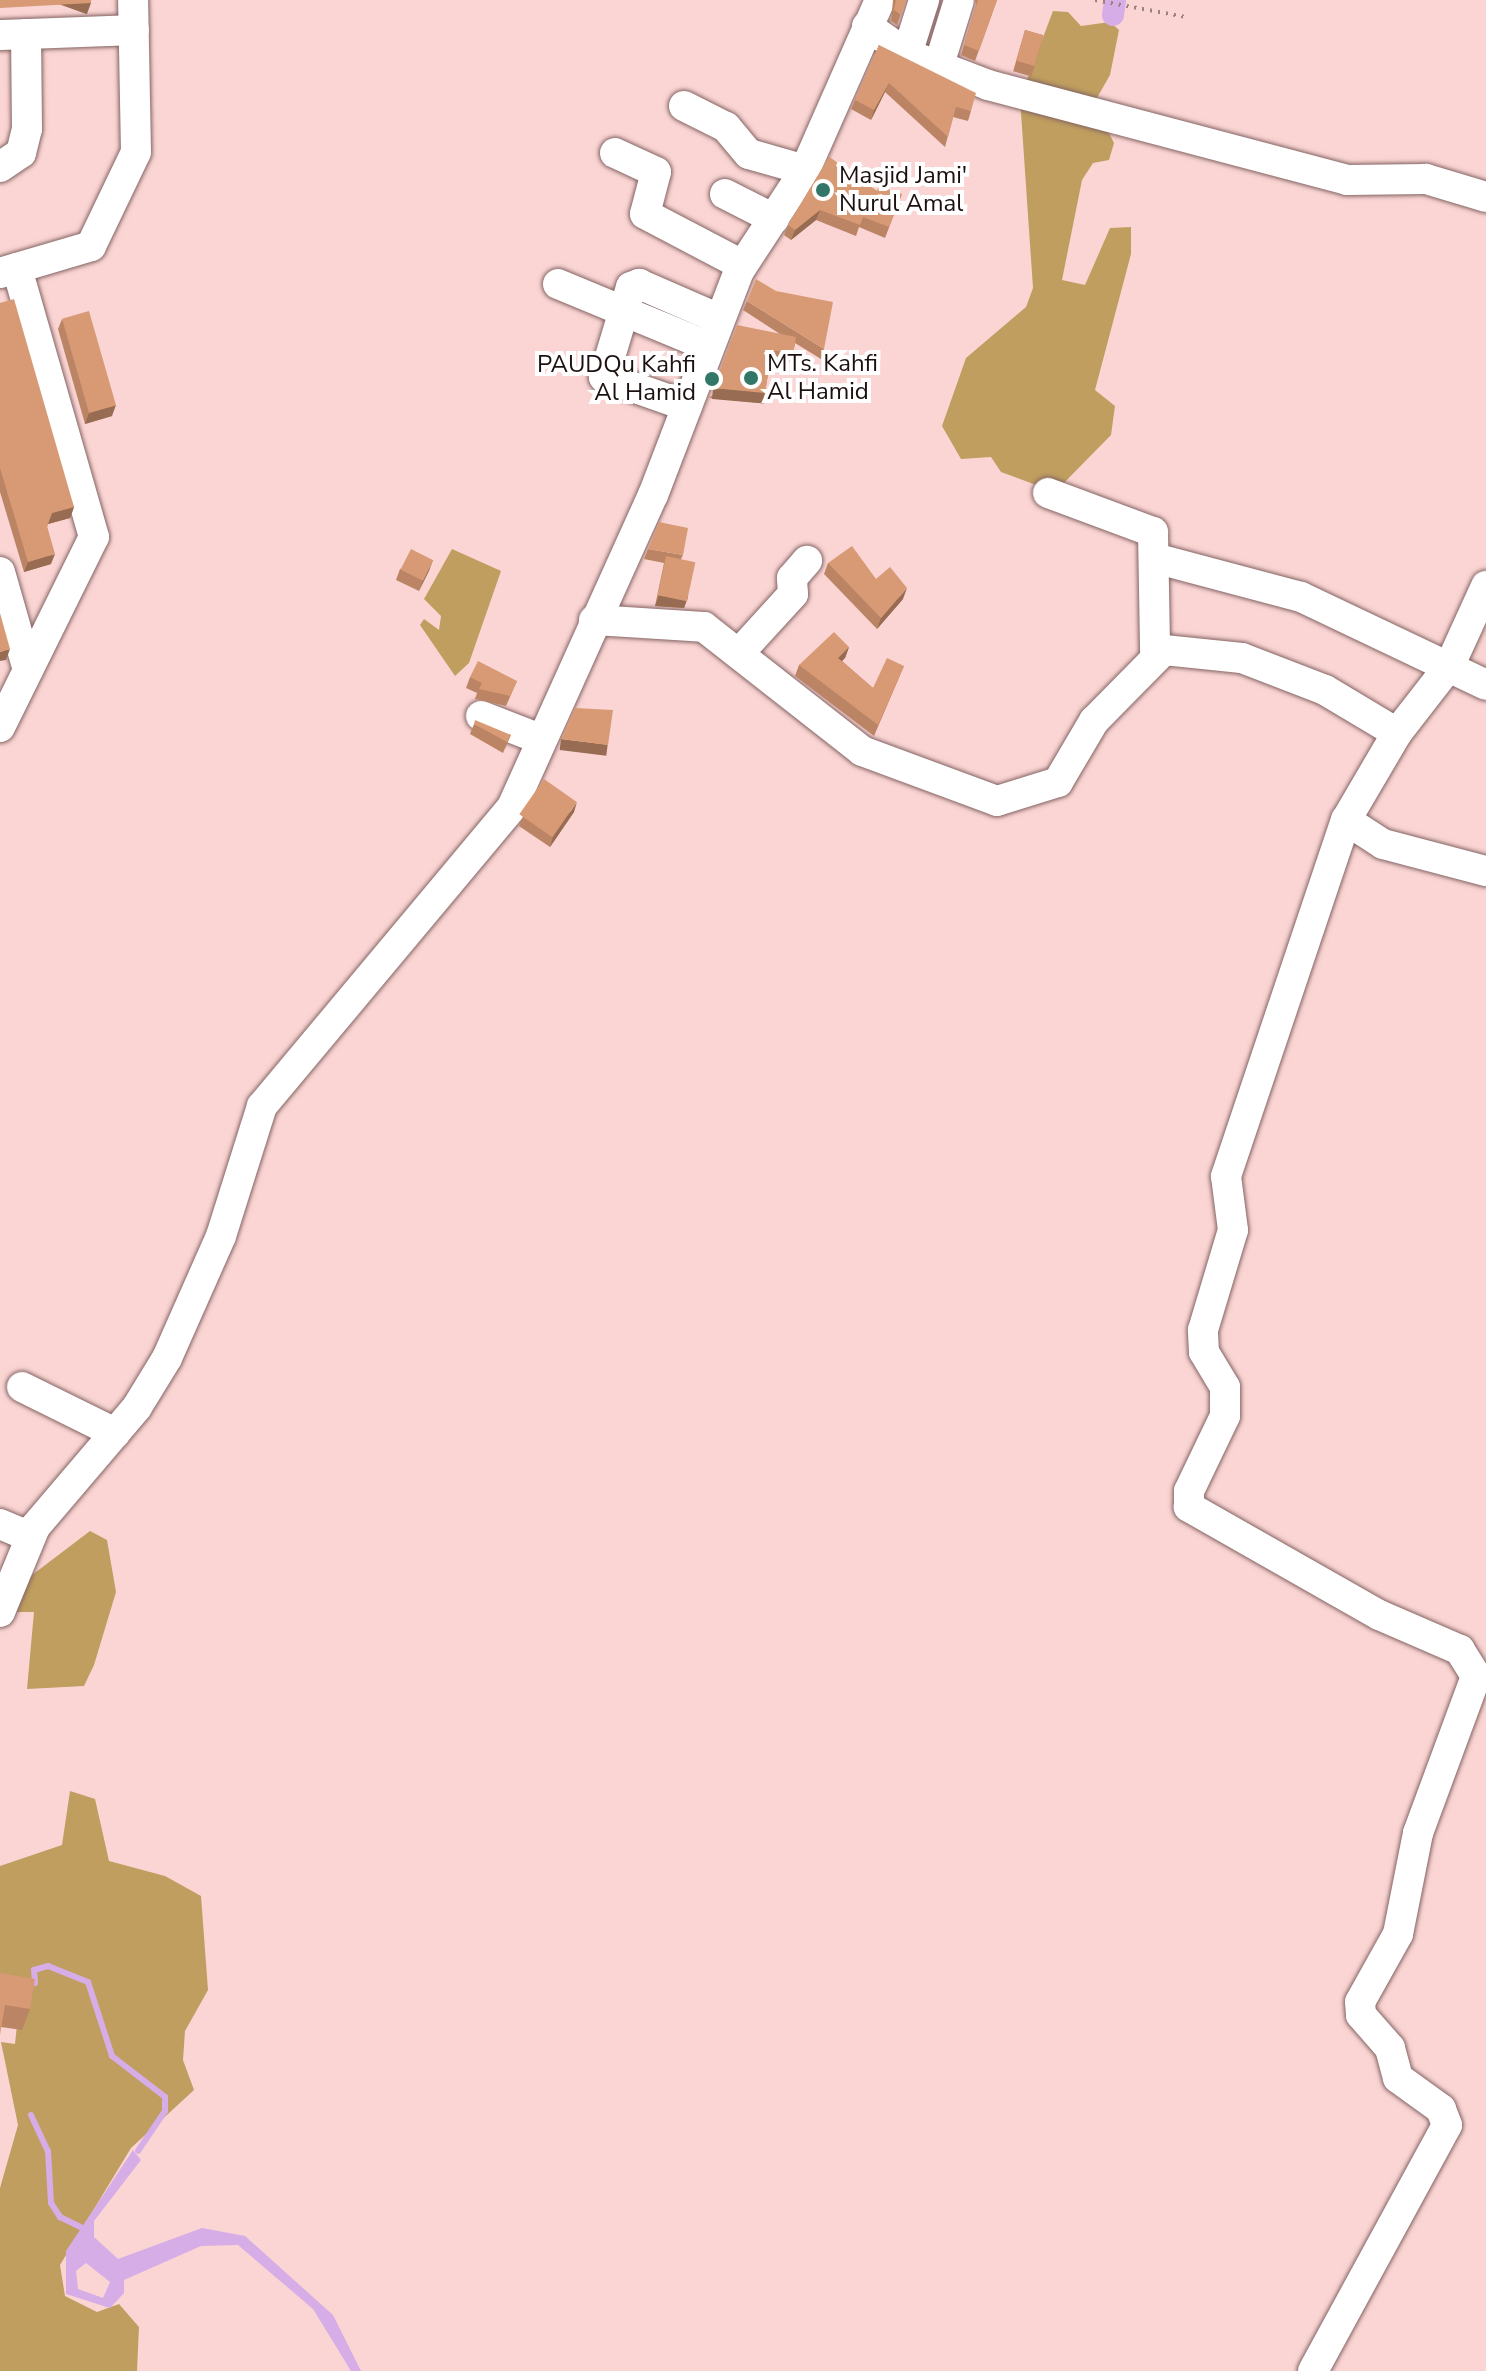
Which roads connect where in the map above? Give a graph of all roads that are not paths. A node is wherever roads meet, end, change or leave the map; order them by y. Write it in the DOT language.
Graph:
graph roads {
  1 [pos="924,0"];
  2 [pos="959,0"];
  3 [pos="874,13"];
  4 [pos="134,15"];
  5 [pos="13,34"];
  6 [pos="907,54"];
  7 [pos="938,68"];
  8 [pos="684,106"];
  9 [pos="615,153"];
  10 [pos="0,167"];
  11 [pos="805,170"];
  12 [pos="725,194"];
  13 [pos="1486,197"];
  14 [pos="774,219"];
  15 [pos="742,265"];
  16 [pos="8,270"];
  17 [pos="558,284"];
  18 [pos="624,312"];
  19 [pos="714,333"];
  20 [pos="687,406"];
  21 [pos="1048,493"];
  22 [pos="1158,559"];
  23 [pos="807,561"];
  24 [pos="0,572"];
  25 [pos="1486,586"];
  26 [pos="594,620"];
  27 [pos="741,651"];
  28 [pos="1155,652"];
  29 [pos="1450,665"];
  30 [pos="28,670"];
  31 [pos="1486,685"];
  32 [pos="481,716"];
  33 [pos="0,727"];
  34 [pos="1397,733"];
  35 [pos="540,739"];
  36 [pos="1346,820"];
  37 [pos="1486,871"];
  38 [pos="22,1387"];
  39 [pos="115,1433"];
  40 [pos="0,1524"];
  41 [pos="30,1537"];
  42 [pos="0,1612"];
  43 [pos="1313,2371"];
  1 -- 6 [label="street"];
  2 -- 7 [label="street"];
  3 -- 6 [label="street"];
  3 -- 11 [label="street"];
  4 -- 5 [label="street"];
  4 -- 16 [label="street"];
  5 -- 10 [label="street"];
  6 -- 7 [label="street"];
  7 -- 13 [label="street"];
  8 -- 11 [label="street"];
  9 -- 15 [label="street"];
  11 -- 14 [label="street"];
  12 -- 14 [label="street"];
  14 -- 15 [label="street"];
  15 -- 19 [label="street"];
  16 -- 30 [label="street"];
  17 -- 18 [label="street"];
  18 -- 19 [label="street"];
  18 -- 20 [label="street"];
  19 -- 20 [label="street"];
  20 -- 26 [label="street"];
  21 -- 22 [label="street"];
  22 -- 28 [label="street"];
  22 -- 29 [label="street"];
  23 -- 27 [label="street"];
  24 -- 30 [label="street"];
  25 -- 29 [label="street"];
  26 -- 27 [label="street"];
  26 -- 35 [label="street"];
  27 -- 28 [label="street"];
  28 -- 34 [label="street"];
  29 -- 31 [label="street"];
  29 -- 34 [label="street"];
  30 -- 33 [label="street"];
  32 -- 35 [label="street"];
  34 -- 36 [label="street"];
  35 -- 39 [label="street"];
  36 -- 37 [label="street"];
  36 -- 43 [label="street"];
  38 -- 39 [label="street"];
  39 -- 41 [label="street"];
  40 -- 41 [label="street"];
  41 -- 42 [label="street"];
}
